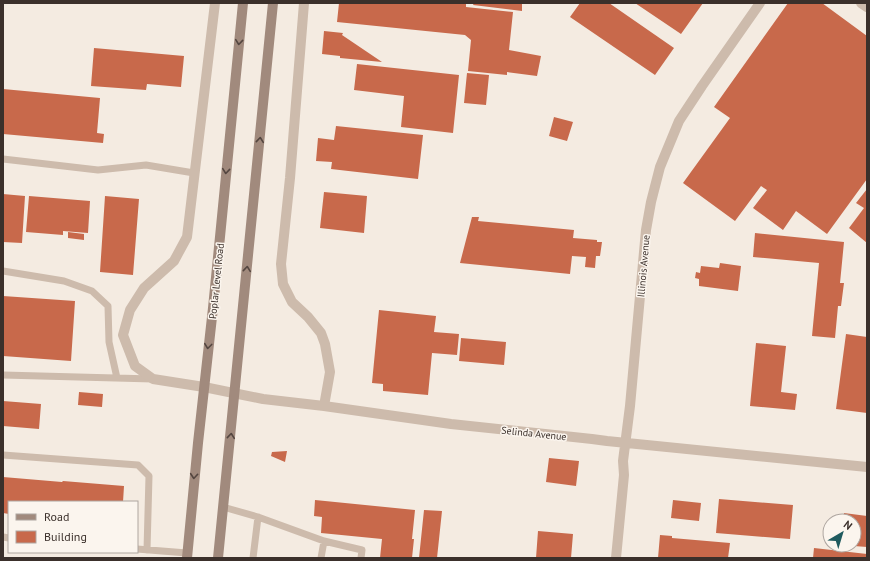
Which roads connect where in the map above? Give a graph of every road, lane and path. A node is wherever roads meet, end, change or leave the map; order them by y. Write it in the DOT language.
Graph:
graph roads {
  1 [pos="215,3"];
  2 [pos="243,3"];
  3 [pos="274,3"];
  4 [pos="304,3"];
  5 [pos="760,3"];
  6 [pos="861,3"];
  7 [pos="867,7"];
  8 [pos="3,160"];
  9 [pos="194,173"];
  10 [pos="3,272"];
  11 [pos="3,375"];
  12 [pos="117,378"];
  13 [pos="153,379"];
  14 [pos="204,387"];
  15 [pos="235,393"];
  16 [pos="324,406"];
  17 [pos="626,442"];
  18 [pos="3,455"];
  19 [pos="867,467"];
  20 [pos="223,507"];
  21 [pos="258,517"];
  22 [pos="324,541"];
  23 [pos="138,549"];
  24 [pos="146,550"];
  25 [pos="187,556"];
  26 [pos="218,558"];
  27 [pos="253,558"];
  28 [pos="321,558"];
  29 [pos="361,558"];
  30 [pos="616,558"];
  1 -- 9 [label="street"];
  2 -- 14 [label="main road, Poplar Level Road, one-way"];
  15 -- 3 [label="main road, one-way"];
  4 -- 16 [label="street"];
  5 -- 17 [label="street, Illinois Avenue"];
  6 -- 7 [label="street"];
  8 -- 9 [label="lane"];
  9 -- 13 [label="street"];
  10 -- 12 [label="lane"];
  11 -- 12 [label="lane"];
  12 -- 13 [label="lane"];
  13 -- 14 [label="street, Selinda Avenue"];
  14 -- 15 [label="street, Selinda Avenue"];
  14 -- 25 [label="main road, Poplar Level Road, one-way"];
  15 -- 16 [label="street, Selinda Avenue"];
  20 -- 15 [label="main road, one-way"];
  16 -- 17 [label="street, Selinda Avenue"];
  17 -- 19 [label="street, Selinda Avenue"];
  17 -- 30 [label="street, Illinois Avenue"];
  18 -- 24 [label="lane"];
  20 -- 21 [label="lane"];
  20 -- 26 [label="main road"];
  21 -- 22 [label="lane"];
  21 -- 27 [label="lane"];
  22 -- 28 [label="lane"];
  22 -- 29 [label="lane"];
  23 -- 24 [label="lane"];
  24 -- 25 [label="lane"];
}
